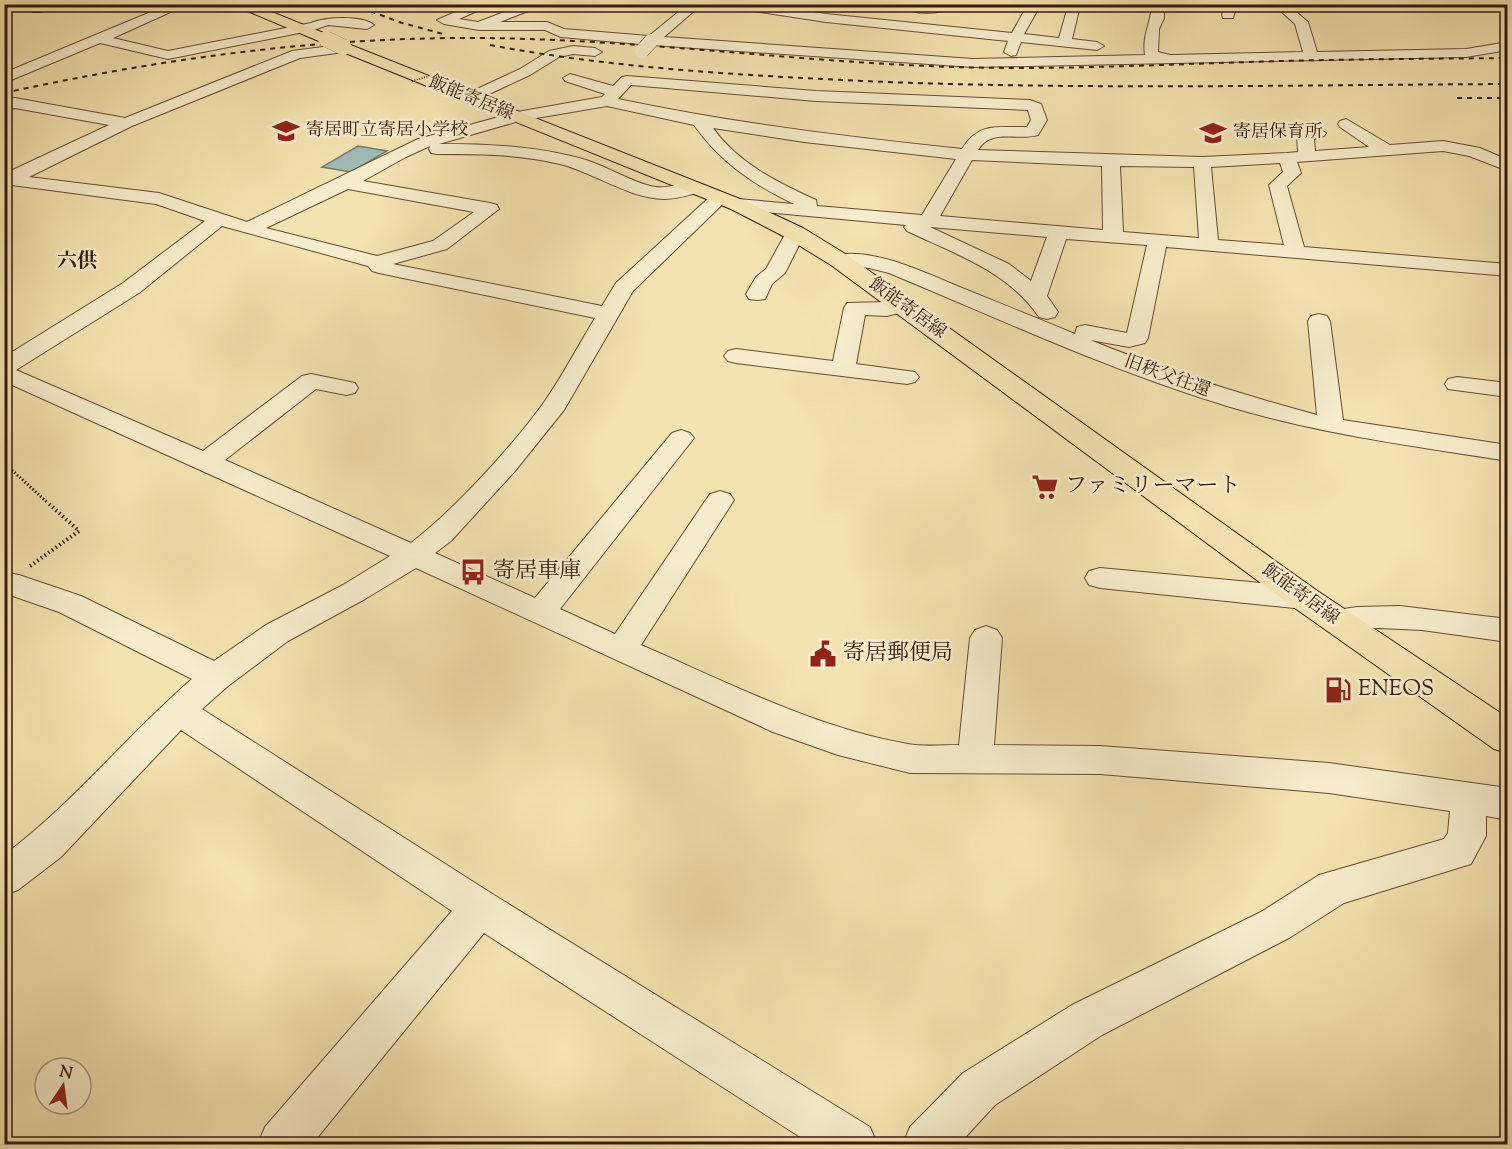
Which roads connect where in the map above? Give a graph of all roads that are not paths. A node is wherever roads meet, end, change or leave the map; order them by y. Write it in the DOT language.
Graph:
graph roads {
  1 [pos="51,4"];
  2 [pos="142,4"];
  3 [pos="238,4"];
  4 [pos="487,4"];
  5 [pos="501,4"];
  6 [pos="696,4"];
  7 [pos="734,4"];
  8 [pos="981,4"];
  9 [pos="1035,4"];
  10 [pos="1158,4"];
  11 [pos="1279,4"];
  12 [pos="976,5"];
  13 [pos="177,6"];
  14 [pos="945,7"];
  15 [pos="37,9"];
  16 [pos="1073,10"];
  17 [pos="908,13"];
  18 [pos="555,16"];
  19 [pos="964,19"];
  20 [pos="367,25"];
  21 [pos="479,26"];
  22 [pos="538,26"];
  23 [pos="297,28"];
  24 [pos="739,31"];
  25 [pos="1016,37"];
  26 [pos="99,39"];
  27 [pos="1065,42"];
  28 [pos="648,44"];
  29 [pos="339,45"];
  30 [pos="724,46"];
  31 [pos="1508,46"];
  32 [pos="605,53"];
  33 [pos="627,54"];
  34 [pos="1150,54"];
  35 [pos="834,55"];
  36 [pos="1311,55"];
  37 [pos="1170,59"];
  38 [pos="1015,63"];
  39 [pos="4,69"];
  40 [pos="22,72"];
  41 [pos="570,78"];
  42 [pos="4,79"];
  43 [pos="611,96"];
  44 [pos="469,98"];
  45 [pos="4,104"];
  46 [pos="517,117"];
  47 [pos="700,121"];
  48 [pos="126,123"];
  49 [pos="1346,124"];
  50 [pos="1318,133"];
  51 [pos="413,147"];
  52 [pos="1386,150"];
  53 [pos="967,155"];
  54 [pos="1307,157"];
  55 [pos="1287,158"];
  56 [pos="1111,162"];
  57 [pos="1202,162"];
  58 [pos="1508,166"];
  59 [pos="7,180"];
  60 [pos="346,183"];
  61 [pos="694,188"];
  62 [pos="729,202"];
  63 [pos="828,213"];
  64 [pos="219,219"];
  65 [pos="897,219"];
  66 [pos="928,221"];
  67 [pos="248,229"];
  68 [pos="1059,232"];
  69 [pos="795,233"];
  70 [pos="1113,237"];
  71 [pos="1158,240"];
  72 [pos="1209,245"];
  73 [pos="1296,253"];
  74 [pos="839,260"];
  75 [pos="377,262"];
  76 [pos="1508,270"];
  77 [pos="757,294"];
  78 [pos="1036,296"];
  79 [pos="902,305"];
  80 [pos="608,314"];
  81 [pos="1318,321"];
  82 [pos="1062,333"];
  83 [pos="736,356"];
  84 [pos="4,367"];
  85 [pos="843,369"];
  86 [pos="4,376"];
  87 [pos="907,376"];
  88 [pos="1457,384"];
  89 [pos="346,388"];
  90 [pos="1508,390"];
  91 [pos="1331,426"];
  92 [pos="681,438"];
  93 [pos="1508,453"];
  94 [pos="206,462"];
  95 [pos="720,500"];
  96 [pos="413,556"];
  97 [pos="1100,578"];
  98 [pos="6,582"];
  99 [pos="1304,598"];
  100 [pos="540,613"];
  101 [pos="1335,620"];
  102 [pos="1508,631"];
  103 [pos="986,638"];
  104 [pos="621,650"];
  105 [pos="216,677"];
  106 [pos="178,711"];
  107 [pos="1508,738"];
  108 [pos="975,761"];
  109 [pos="1489,802"];
  110 [pos="4,878"];
  111 [pos="480,908"];
  112 [pos="282,1144"];
  113 [pos="853,1144"];
  114 [pos="927,1144"];
  1 -- 15 [label="street"];
  2 -- 13 [label="street"];
  3 -- 23 [label="main road, 飯能寄居線"];
  4 -- 21 [label="street"];
  5 -- 21 [label="street"];
  6 -- 28 [label="street"];
  7 -- 17 [label="street"];
  8 -- 12 [label="street"];
  9 -- 25 [label="street"];
  10 -- 34 [label="street"];
  11 -- 36 [label="street"];
  13 -- 26 [label="street"];
  14 -- 17 [label="street"];
  16 -- 27 [label="street"];
  17 -- 19 [label="street"];
  17 -- 25 [label="street"];
  17 -- 35 [label="street"];
  18 -- 22 [label="street"];
  20 -- 23 [label="street"];
  21 -- 22 [label="street"];
  22 -- 28 [label="street"];
  23 -- 26 [label="street"];
  23 -- 29 [label="main road, 飯能寄居線"];
  24 -- 30 [label="street"];
  25 -- 27 [label="street"];
  25 -- 38 [label="street"];
  26 -- 40 [label="street"];
  27 -- 34 [label="street"];
  28 -- 30 [label="street"];
  28 -- 33 [label="street"];
  29 -- 44 [label="main road, 飯能寄居線"];
  29 -- 48 [label="street"];
  30 -- 35 [label="street"];
  31 -- 36 [label="street"];
  32 -- 44 [label="street"];
  34 -- 37 [label="street"];
  35 -- 38 [label="street"];
  36 -- 37 [label="street"];
  37 -- 38 [label="street"];
  39 -- 40 [label="street"];
  40 -- 42 [label="street"];
  41 -- 43 [label="street"];
  43 -- 46 [label="street"];
  43 -- 47 [label="street"];
  43 -- 53 [label="street"];
  44 -- 46 [label="main road, 飯能寄居線"];
  45 -- 48 [label="street"];
  46 -- 51 [label="street"];
  46 -- 61 [label="main road, 飯能寄居線"];
  47 -- 53 [label="street"];
  47 -- 63 [label="street"];
  48 -- 59 [label="street"];
  49 -- 52 [label="street"];
  50 -- 54 [label="street"];
  51 -- 60 [label="street"];
  51 -- 61 [label="street"];
  52 -- 54 [label="street"];
  52 -- 58 [label="street"];
  53 -- 56 [label="street"];
  53 -- 66 [label="street"];
  54 -- 55 [label="street"];
  55 -- 57 [label="street"];
  55 -- 73 [label="street"];
  56 -- 57 [label="street"];
  56 -- 70 [label="street"];
  57 -- 72 [label="street"];
  59 -- 64 [label="street"];
  60 -- 67 [label="street"];
  60 -- 75 [label="street"];
  61 -- 62 [label="main road, 飯能寄居線"];
  62 -- 63 [label="street"];
  62 -- 69 [label="main road, 飯能寄居線"];
  62 -- 80 [label="street"];
  63 -- 65 [label="street"];
  64 -- 67 [label="street"];
  64 -- 84 [label="street"];
  65 -- 66 [label="street"];
  65 -- 78 [label="street"];
  66 -- 68 [label="street"];
  67 -- 75 [label="street"];
  68 -- 70 [label="street"];
  68 -- 78 [label="street"];
  69 -- 74 [label="main road, 飯能寄居線"];
  69 -- 77 [label="street"];
  70 -- 71 [label="street"];
  71 -- 72 [label="street"];
  71 -- 82 [label="street"];
  72 -- 73 [label="street"];
  73 -- 76 [label="street"];
  74 -- 79 [label="main road, 飯能寄居線"];
  74 -- 82 [label="street, 旧秩父往還"];
  75 -- 80 [label="street"];
  78 -- 82 [label="street"];
  79 -- 85 [label="street"];
  79 -- 99 [label="main road, 飯能寄居線"];
  80 -- 96 [label="street"];
  81 -- 91 [label="street"];
  82 -- 91 [label="street, 旧秩父往還"];
  83 -- 85 [label="street"];
  85 -- 87 [label="street"];
  86 -- 94 [label="street"];
  88 -- 90 [label="street"];
  89 -- 94 [label="street"];
  91 -- 93 [label="street, 旧秩父往還"];
  92 -- 100 [label="street"];
  94 -- 96 [label="street"];
  95 -- 104 [label="street"];
  96 -- 100 [label="street"];
  96 -- 105 [label="street"];
  97 -- 99 [label="street"];
  98 -- 105 [label="street"];
  99 -- 101 [label="main road, 飯能寄居線"];
  100 -- 104 [label="street"];
  101 -- 102 [label="street"];
  101 -- 107 [label="main road, 飯能寄居線"];
  103 -- 108 [label="street"];
  104 -- 108 [label="street"];
  105 -- 106 [label="street"];
  106 -- 110 [label="street"];
  106 -- 111 [label="street"];
  108 -- 109 [label="street"];
  109 -- 114 [label="street"];
  111 -- 112 [label="street"];
  111 -- 113 [label="street"];
}
